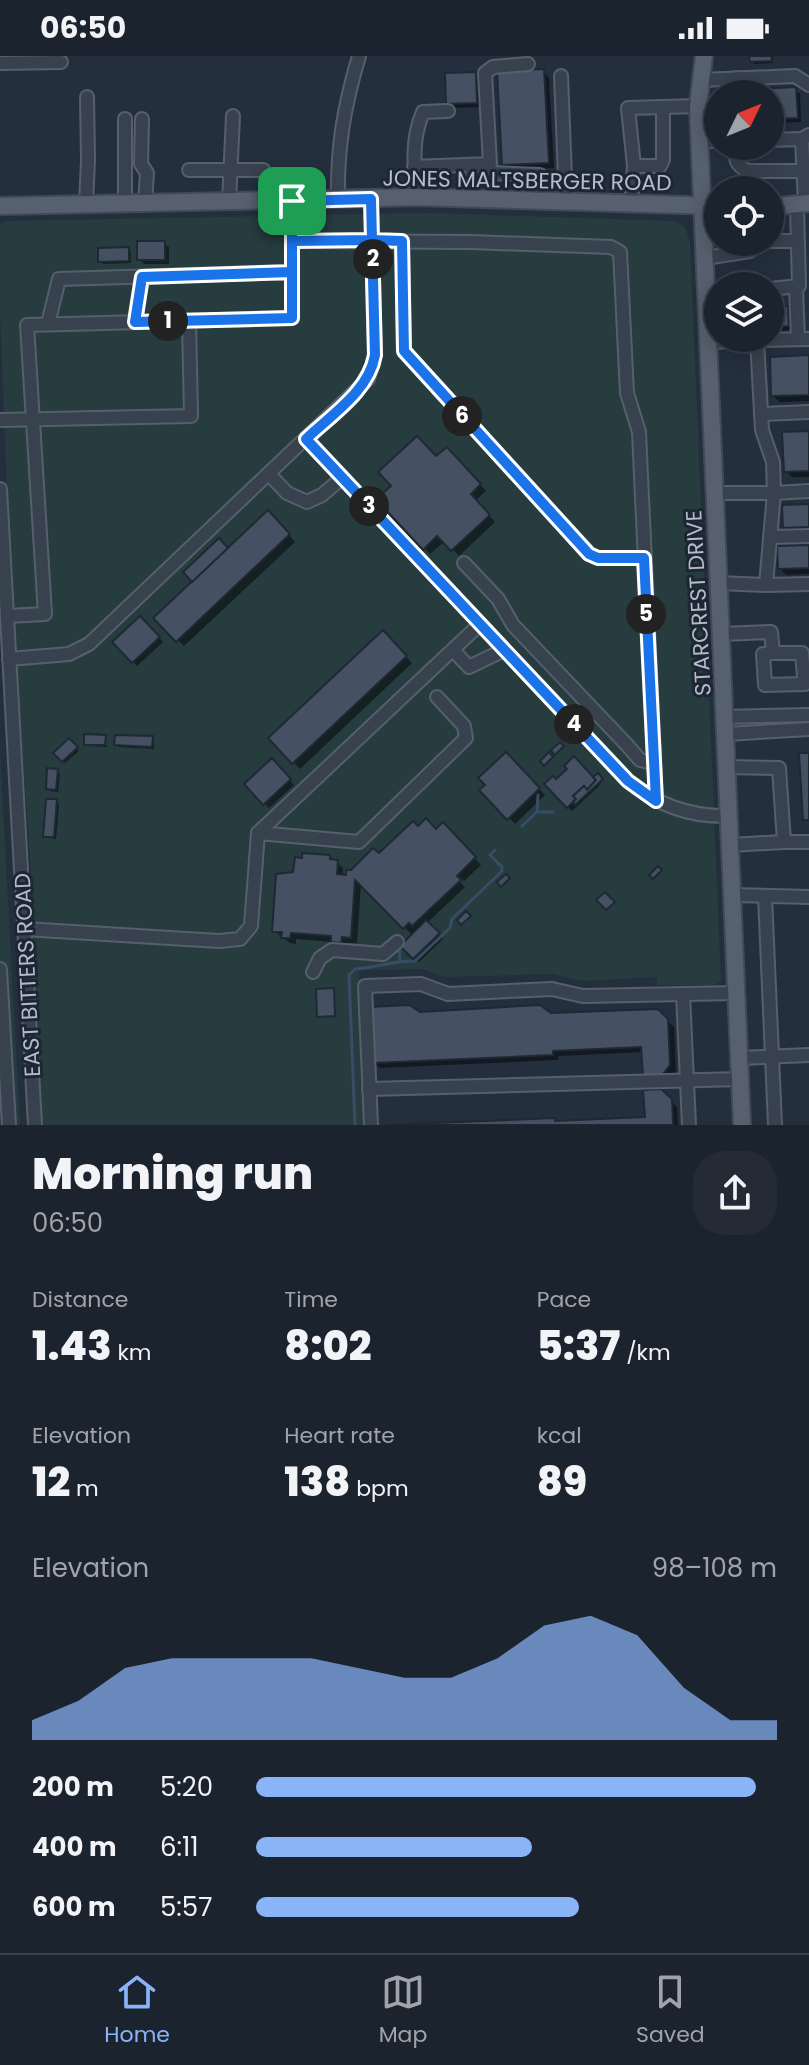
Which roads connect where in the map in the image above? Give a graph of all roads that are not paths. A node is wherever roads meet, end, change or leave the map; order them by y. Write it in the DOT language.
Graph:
graph roads {
  1 [pos="359,56"];
  2 [pos="689,56"];
  3 [pos="704,56"];
  4 [pos="37,59"];
  5 [pos="61,62"];
  6 [pos="0,63"];
  7 [pos="528,64"];
  8 [pos="561,76"];
  9 [pos="737,78"];
  10 [pos="701,80"];
  11 [pos="809,85"];
  12 [pos="87,97"];
  13 [pos="698,106"];
  14 [pos="663,107"];
  15 [pos="448,111"];
  16 [pos="233,116"];
  17 [pos="125,119"];
  18 [pos="142,119"];
  19 [pos="806,137"];
  20 [pos="784,139"];
  21 [pos="699,141"];
  22 [pos="704,141"];
  23 [pos="735,160"];
  24 [pos="472,165"];
  25 [pos="634,166"];
  26 [pos="414,167"];
  27 [pos="229,169"];
  28 [pos="490,169"];
  29 [pos="189,170"];
  30 [pos="263,170"];
  31 [pos="804,171"];
  32 [pos="705,176"];
  33 [pos="418,197"];
  34 [pos="371,199"];
  35 [pos="338,200"];
  36 [pos="480,200"];
  37 [pos="292,201"];
  38 [pos="537,201"];
  39 [pos="229,202"];
  40 [pos="566,202"];
  41 [pos="125,204"];
  42 [pos="145,204"];
  43 [pos="631,204"];
  44 [pos="804,204"];
  45 [pos="86,205"];
  46 [pos="0,206"];
  47 [pos="704,206"];
  48 [pos="784,206"];
  49 [pos="372,240"];
  50 [pos="292,241"];
  51 [pos="402,241"];
  52 [pos="784,241"];
  53 [pos="797,241"];
  54 [pos="718,256"];
  55 [pos="705,258"];
  56 [pos="292,272"];
  57 [pos="708,272"];
  58 [pos="142,277"];
  59 [pos="796,287"];
  60 [pos="784,288"];
  61 [pos="189,321"];
  62 [pos="135,322"];
  63 [pos="48,324"];
  64 [pos="784,339"];
  65 [pos="804,339"];
  66 [pos="709,352"];
  67 [pos="758,352"];
  68 [pos="809,412"];
  69 [pos="761,414"];
  70 [pos="0,420"];
  71 [pos="33,420"];
  72 [pos="306,439"];
  73 [pos="269,474"];
  74 [pos="342,478"];
  75 [pos="0,489"];
  76 [pos="809,491"];
  77 [pos="715,493"];
  78 [pos="774,493"];
  79 [pos="1,536"];
  80 [pos="809,536"];
  81 [pos="770,537"];
  82 [pos="644,558"];
  83 [pos="464,563"];
  84 [pos="719,583"];
  85 [pos="809,584"];
  86 [pos="766,585"];
  87 [pos="4,608"];
  88 [pos="480,624"];
  89 [pos="721,634"];
  90 [pos="453,650"];
  91 [pos="504,650"];
  92 [pos="773,653"];
  93 [pos="6,663"];
  94 [pos="807,676"];
  95 [pos="437,697"];
  96 [pos="809,715"];
  97 [pos="725,726"];
  98 [pos="809,729"];
  99 [pos="653,763"];
  100 [pos="727,767"];
  101 [pos="656,801"];
  102 [pos="729,816"];
  103 [pos="258,833"];
  104 [pos="784,842"];
  105 [pos="809,842"];
  106 [pos="730,845"];
  107 [pos="732,895"];
  108 [pos="765,896"];
  109 [pos="809,897"];
  110 [pos="24,929"];
  111 [pos="397,942"];
  112 [pos="0,969"];
  113 [pos="313,972"];
  114 [pos="1,978"];
  115 [pos="737,993"];
  116 [pos="683,994"];
  117 [pos="809,1055"];
  118 [pos="772,1057"];
  119 [pos="740,1058"];
  120 [pos="740,1079"];
  121 [pos="687,1081"];
  122 [pos="369,1089"];
  123 [pos="9,1125"];
  124 [pos="35,1125"];
  125 [pos="371,1125"];
  126 [pos="689,1125"];
  127 [pos="742,1125"];
  128 [pos="775,1125"];
  1 -- 35 [label="street"];
  2 -- 10 [label="main road"];
  3 -- 10 [label="main road, STARCREST DRIVE"];
  4 -- 5 [label="street"];
  4 -- 6 [label="street"];
  7 -- 28 [label="street"];
  8 -- 40 [label="street"];
  9 -- 10 [label="street"];
  9 -- 11 [label="street"];
  10 -- 13 [label="main road, STARCREST DRIVE"];
  12 -- 45 [label="street"];
  13 -- 14 [label="street"];
  13 -- 21 [label="main road, STARCREST DRIVE"];
  14 -- 25 [label="street"];
  14 -- 25 [label="street"];
  15 -- 26 [label="street"];
  16 -- 27 [label="street"];
  17 -- 41 [label="street"];
  18 -- 42 [label="street"];
  19 -- 20 [label="street"];
  19 -- 31 [label="street"];
  21 -- 22 [label="street"];
  21 -- 32 [label="main road, STARCREST DRIVE"];
  23 -- 31 [label="street"];
  24 -- 26 [label="street"];
  24 -- 28 [label="street"];
  24 -- 36 [label="street"];
  25 -- 43 [label="street"];
  26 -- 33 [label="street"];
  27 -- 29 [label="street"];
  27 -- 30 [label="street"];
  27 -- 39 [label="street"];
  28 -- 36 [label="street"];
  28 -- 38 [label="street"];
  31 -- 44 [label="street"];
  33 -- 34 [label="main road, JONES MALTSBERGER ROAD"];
  33 -- 36 [label="main road, JONES MALTSBERGER ROAD"];
  34 -- 35 [label="main road, JONES MALTSBERGER ROAD"];
  34 -- 49 [label="street"];
  35 -- 37 [label="main road, JONES MALTSBERGER ROAD"];
  36 -- 38 [label="main road, JONES MALTSBERGER ROAD"];
  37 -- 39 [label="main road, JONES MALTSBERGER ROAD"];
  37 -- 50 [label="street"];
  38 -- 40 [label="main road, JONES MALTSBERGER ROAD"];
  39 -- 42 [label="main road, JONES MALTSBERGER ROAD"];
  40 -- 43 [label="main road, JONES MALTSBERGER ROAD"];
  41 -- 42 [label="main road, JONES MALTSBERGER ROAD"];
  41 -- 45 [label="main road, JONES MALTSBERGER ROAD"];
  43 -- 47 [label="main road, JONES MALTSBERGER ROAD"];
  44 -- 48 [label="main road"];
  44 -- 53 [label="street"];
  45 -- 46 [label="main road, JONES MALTSBERGER ROAD"];
  49 -- 50 [label="street"];
  49 -- 51 [label="street"];
  49 -- 72 [label="street"];
  50 -- 56 [label="street"];
  51 -- 82 [label="street"];
  51 -- 82 [label="street"];
  52 -- 53 [label="street"];
  53 -- 59 [label="street"];
  54 -- 55 [label="street"];
  55 -- 57 [label="main road, STARCREST DRIVE"];
  56 -- 58 [label="street"];
  56 -- 61 [label="street"];
  58 -- 62 [label="street"];
  58 -- 63 [label="street"];
  59 -- 60 [label="street"];
  59 -- 65 [label="street"];
  61 -- 62 [label="street"];
  61 -- 71 [label="street"];
  62 -- 63 [label="street"];
  63 -- 71 [label="street"];
  64 -- 65 [label="street"];
  66 -- 77 [label="main road, STARCREST DRIVE"];
  67 -- 69 [label="street"];
  68 -- 69 [label="street"];
  69 -- 78 [label="street"];
  70 -- 71 [label="street"];
  71 -- 87 [label="street"];
  72 -- 73 [label="street"];
  72 -- 74 [label="street"];
  73 -- 74 [label="street"];
  73 -- 93 [label="street"];
  74 -- 88 [label="street"];
  75 -- 79 [label="street, EAST BITTERS ROAD"];
  76 -- 78 [label="street"];
  77 -- 78 [label="street"];
  77 -- 84 [label="main road, STARCREST DRIVE"];
  78 -- 81 [label="street"];
  79 -- 87 [label="street, EAST BITTERS ROAD"];
  80 -- 81 [label="street"];
  81 -- 86 [label="street"];
  82 -- 99 [label="street"];
  83 -- 99 [label="street"];
  84 -- 86 [label="street"];
  84 -- 89 [label="main road, STARCREST DRIVE"];
  85 -- 86 [label="street"];
  87 -- 93 [label="street, EAST BITTERS ROAD"];
  88 -- 90 [label="street"];
  88 -- 91 [label="street"];
  89 -- 92 [label="street"];
  89 -- 97 [label="main road, STARCREST DRIVE"];
  90 -- 91 [label="street"];
  90 -- 103 [label="street"];
  91 -- 101 [label="street"];
  92 -- 94 [label="street"];
  92 -- 94 [label="street"];
  93 -- 110 [label="street, EAST BITTERS ROAD"];
  95 -- 103 [label="street"];
  96 -- 97 [label="street"];
  97 -- 98 [label="street"];
  97 -- 100 [label="main road, STARCREST DRIVE"];
  99 -- 101 [label="street"];
  100 -- 102 [label="main road, STARCREST DRIVE"];
  100 -- 104 [label="street"];
  101 -- 102 [label="street"];
  102 -- 106 [label="main road, STARCREST DRIVE"];
  103 -- 110 [label="street"];
  104 -- 105 [label="street"];
  104 -- 106 [label="street"];
  106 -- 107 [label="main road, STARCREST DRIVE"];
  107 -- 108 [label="street"];
  107 -- 115 [label="main road, STARCREST DRIVE"];
  108 -- 109 [label="street"];
  108 -- 118 [label="street"];
  110 -- 124 [label="street, EAST BITTERS ROAD"];
  111 -- 113 [label="street"];
  112 -- 114 [label="street"];
  114 -- 123 [label="street"];
  115 -- 116 [label="street"];
  115 -- 119 [label="main road, STARCREST DRIVE"];
  116 -- 121 [label="street"];
  116 -- 122 [label="street"];
  117 -- 118 [label="street"];
  118 -- 119 [label="street"];
  118 -- 128 [label="street"];
  119 -- 120 [label="main road, STARCREST DRIVE"];
  120 -- 121 [label="street"];
  120 -- 127 [label="main road, STARCREST DRIVE"];
  121 -- 122 [label="street"];
  121 -- 126 [label="street"];
  122 -- 125 [label="street"];
}
